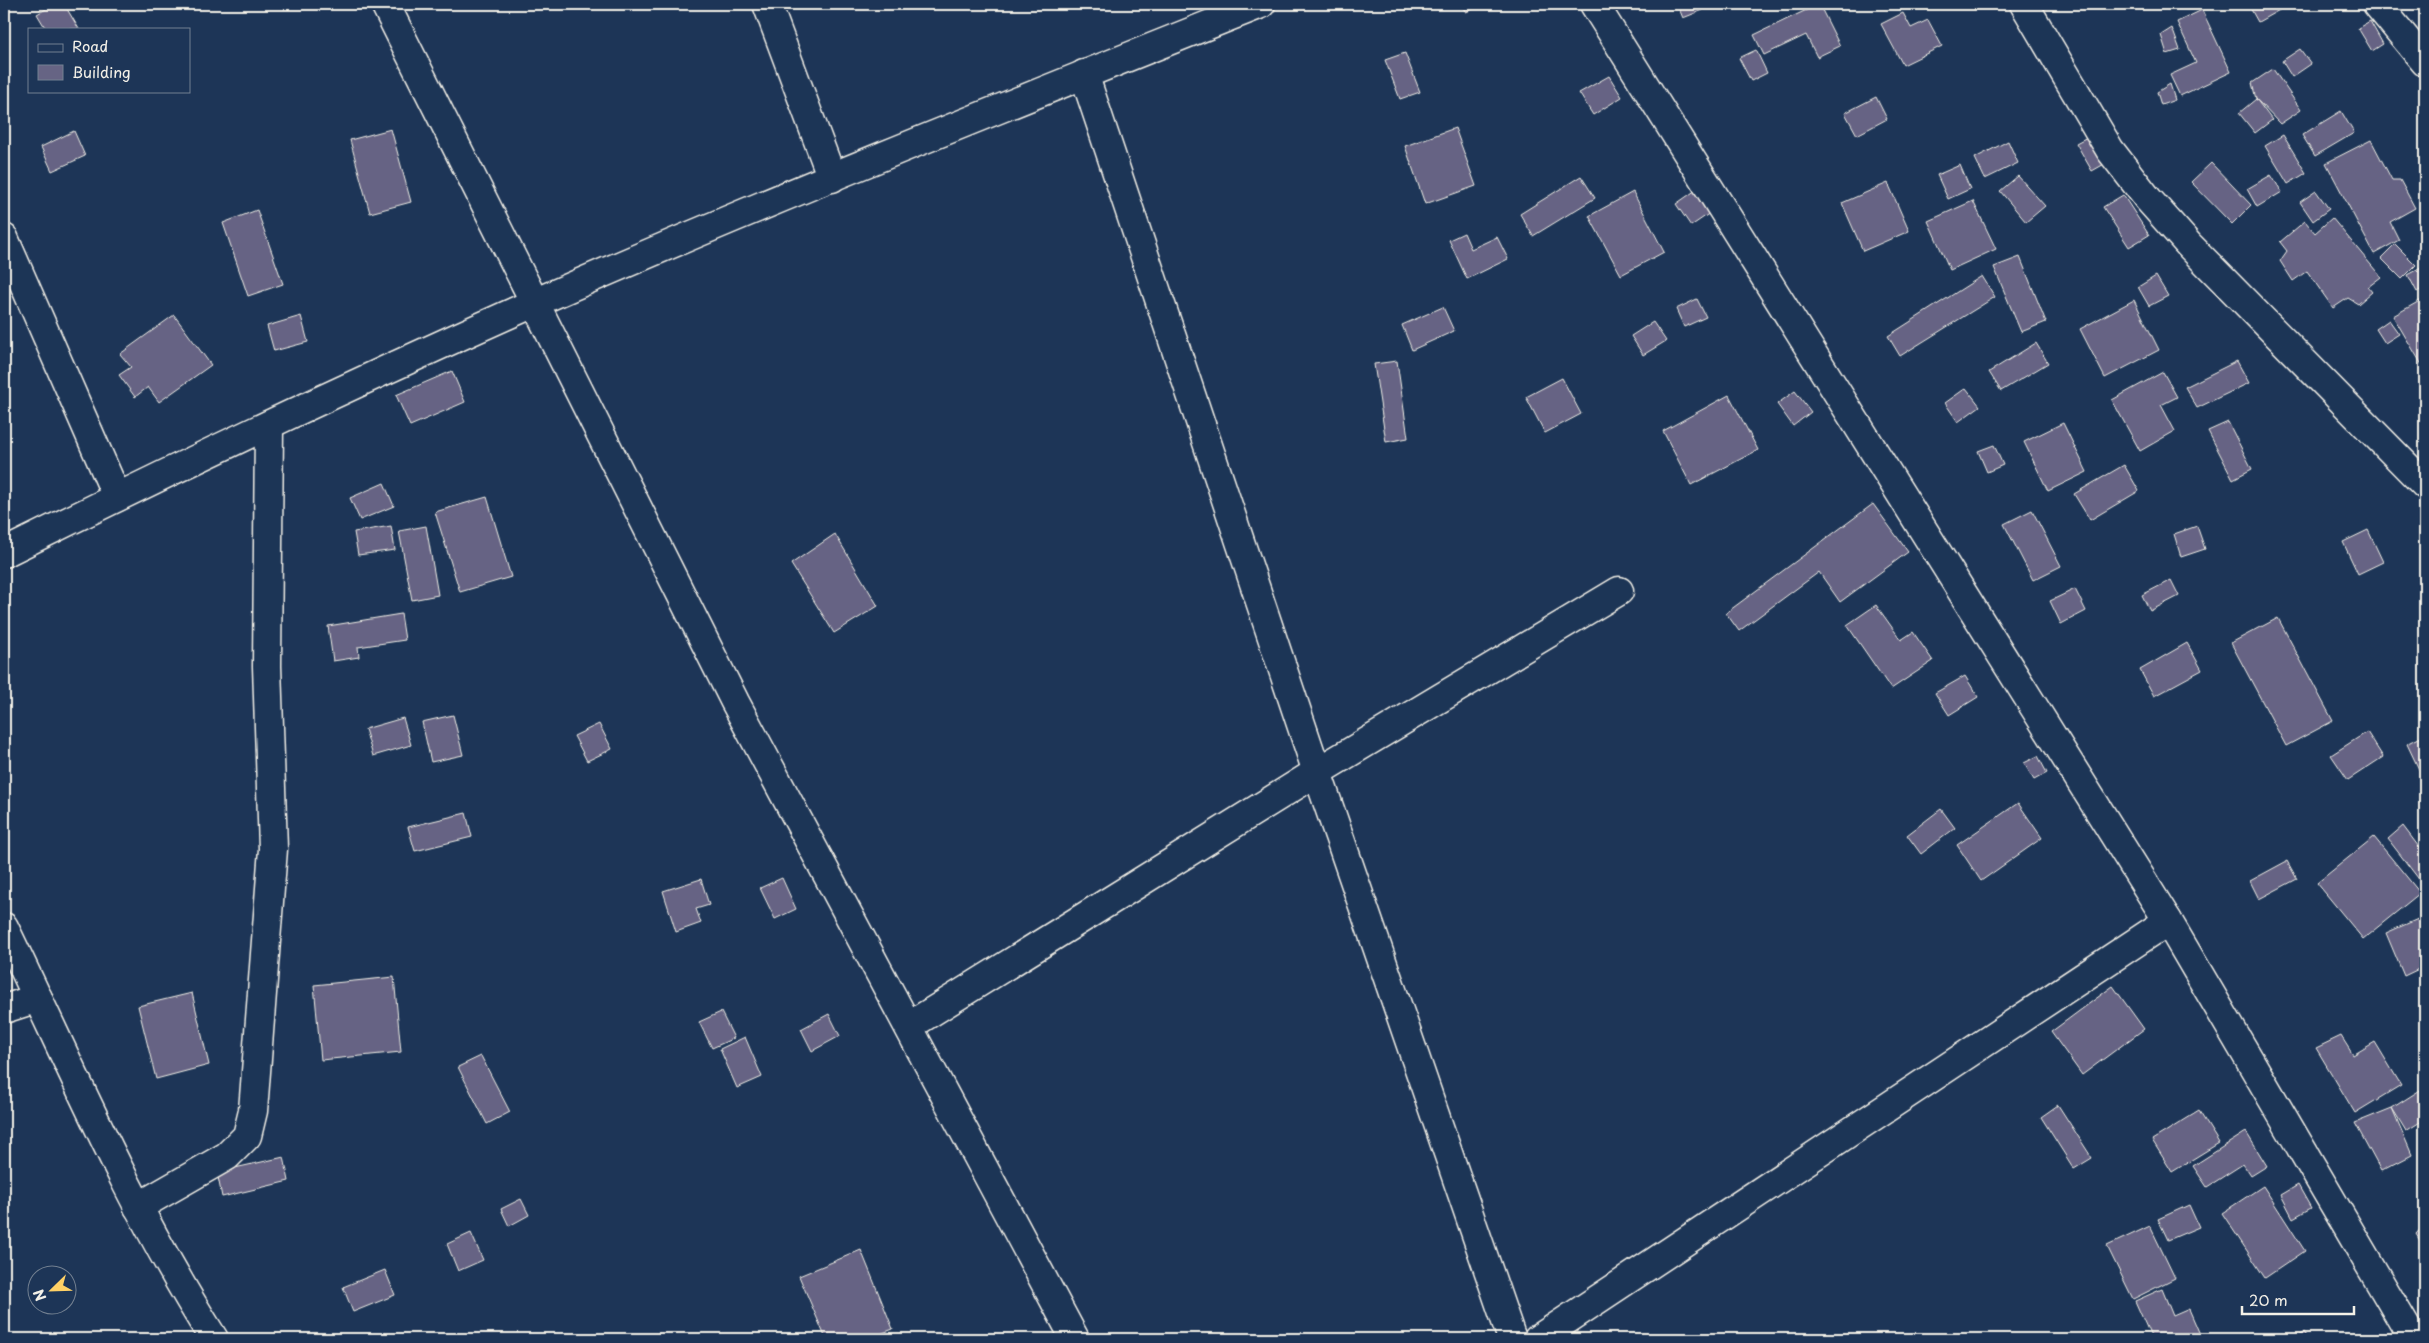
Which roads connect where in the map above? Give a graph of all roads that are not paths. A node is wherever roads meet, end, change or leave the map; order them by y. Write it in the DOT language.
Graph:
graph roads {
  1 [pos="385,4"];
  2 [pos="766,4"];
  3 [pos="1261,4"];
  4 [pos="1594,4"];
  5 [pos="2024,4"];
  6 [pos="2377,4"];
  7 [pos="2425,62"];
  8 [pos="1084,74"];
  9 [pos="832,178"];
  10 [pos="4,238"];
  11 [pos="534,303"];
  12 [pos="269,425"];
  13 [pos="2425,485"];
  14 [pos="117,497"];
  15 [pos="4,553"];
  16 [pos="1619,591"];
  17 [pos="1317,772"];
  18 [pos="2168,921"];
  19 [pos="4,927"];
  20 [pos="38,998"];
  21 [pos="4,1009"];
  22 [pos="909,1026"];
  23 [pos="138,1208"];
  24 [pos="214,1339"];
  25 [pos="1075,1339"];
  26 [pos="1512,1339"];
  27 [pos="1538,1339"];
  28 [pos="2413,1339"];
  1 -- 11 [label="street"];
  2 -- 9 [label="street"];
  3 -- 8 [label="street"];
  4 -- 18 [label="street"];
  5 -- 13 [label="street"];
  6 -- 7 [label="street"];
  8 -- 9 [label="street"];
  8 -- 17 [label="street"];
  9 -- 11 [label="street"];
  10 -- 14 [label="street"];
  11 -- 12 [label="street"];
  11 -- 22 [label="street"];
  12 -- 14 [label="street"];
  12 -- 23 [label="street"];
  14 -- 15 [label="street"];
  16 -- 17 [label="street"];
  17 -- 22 [label="street"];
  17 -- 26 [label="street"];
  18 -- 27 [label="street"];
  18 -- 28 [label="street"];
  19 -- 20 [label="street"];
  20 -- 21 [label="street"];
  20 -- 23 [label="street"];
  22 -- 25 [label="street"];
  23 -- 24 [label="street"];
}
